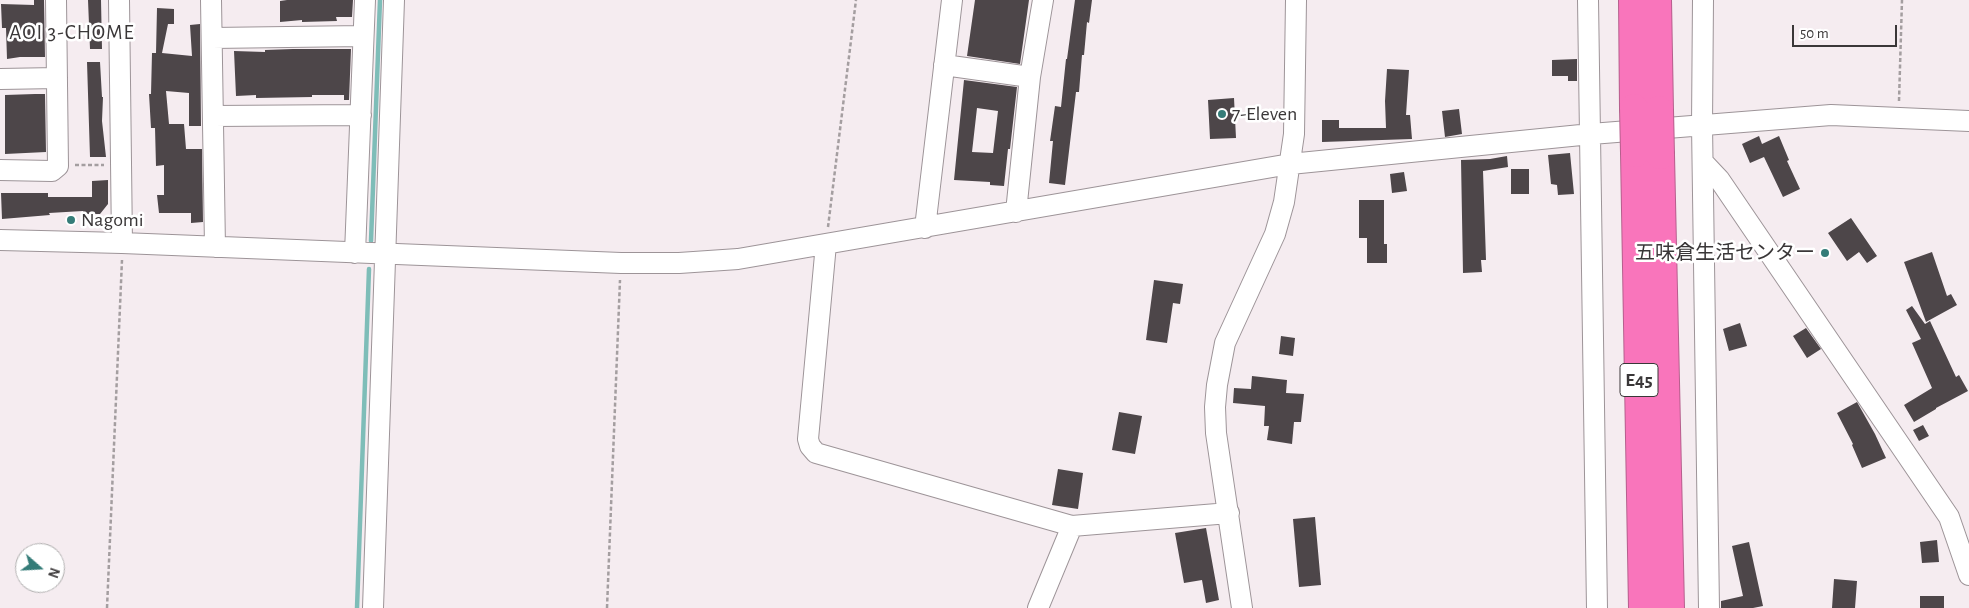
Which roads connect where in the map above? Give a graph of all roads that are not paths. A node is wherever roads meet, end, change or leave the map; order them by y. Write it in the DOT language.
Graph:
graph roads {
  1 [pos="56,0"];
  2 [pos="119,0"];
  3 [pos="211,0"];
  4 [pos="365,0"];
  5 [pos="394,0"];
  6 [pos="952,0"];
  7 [pos="1043,0"];
  8 [pos="1296,0"];
  9 [pos="1588,0"];
  10 [pos="1632,0"];
  11 [pos="1657,0"];
  12 [pos="1702,0"];
  13 [pos="363,36"];
  14 [pos="212,38"];
  15 [pos="944,65"];
  16 [pos="1030,77"];
  17 [pos="57,78"];
  18 [pos="0,79"];
  19 [pos="1647,109"];
  20 [pos="361,115"];
  21 [pos="213,116"];
  22 [pos="1969,121"];
  23 [pos="1702,125"];
  24 [pos="1591,134"];
  25 [pos="1648,154"];
  26 [pos="1703,162"];
  27 [pos="1290,164"];
  28 [pos="0,170"];
  29 [pos="1016,212"];
  30 [pos="925,228"];
  31 [pos="0,240"];
  32 [pos="122,243"];
  33 [pos="826,244"];
  34 [pos="215,247"];
  35 [pos="355,253"];
  36 [pos="384,255"];
  37 [pos="1229,513"];
  38 [pos="1072,526"];
  39 [pos="1969,575"];
  40 [pos="373,608"];
  41 [pos="1038,608"];
  42 [pos="1242,608"];
  43 [pos="1597,608"];
  44 [pos="1643,608"];
  45 [pos="1670,608"];
  46 [pos="1708,608"];
  1 -- 17 [label="street"];
  2 -- 32 [label="street"];
  3 -- 14 [label="street"];
  4 -- 13 [label="street"];
  5 -- 36 [label="street"];
  6 -- 15 [label="street"];
  7 -- 16 [label="street"];
  8 -- 27 [label="street"];
  9 -- 24 [label="street"];
  10 -- 19 [label="highway, E45"];
  11 -- 19 [label="highway, E45"];
  12 -- 23 [label="street"];
  13 -- 14 [label="street"];
  13 -- 20 [label="street"];
  14 -- 21 [label="street"];
  15 -- 16 [label="street"];
  15 -- 30 [label="street"];
  16 -- 29 [label="street"];
  17 -- 18 [label="street"];
  17 -- 28 [label="street"];
  19 -- 25 [label="highway, E45, bridge"];
  20 -- 21 [label="street"];
  20 -- 35 [label="street"];
  21 -- 34 [label="street"];
  22 -- 23 [label="street"];
  23 -- 24 [label="street"];
  23 -- 26 [label="street"];
  24 -- 27 [label="street"];
  24 -- 43 [label="street"];
  25 -- 44 [label="highway, E45"];
  25 -- 45 [label="highway, E45"];
  26 -- 39 [label="street"];
  26 -- 46 [label="street"];
  27 -- 29 [label="street"];
  27 -- 37 [label="street"];
  29 -- 30 [label="street"];
  30 -- 33 [label="street"];
  31 -- 32 [label="street"];
  32 -- 34 [label="street"];
  33 -- 36 [label="street"];
  33 -- 38 [label="street"];
  34 -- 35 [label="street"];
  35 -- 36 [label="street"];
  36 -- 40 [label="street"];
  37 -- 38 [label="street"];
  37 -- 42 [label="street"];
  38 -- 41 [label="street"];
}
